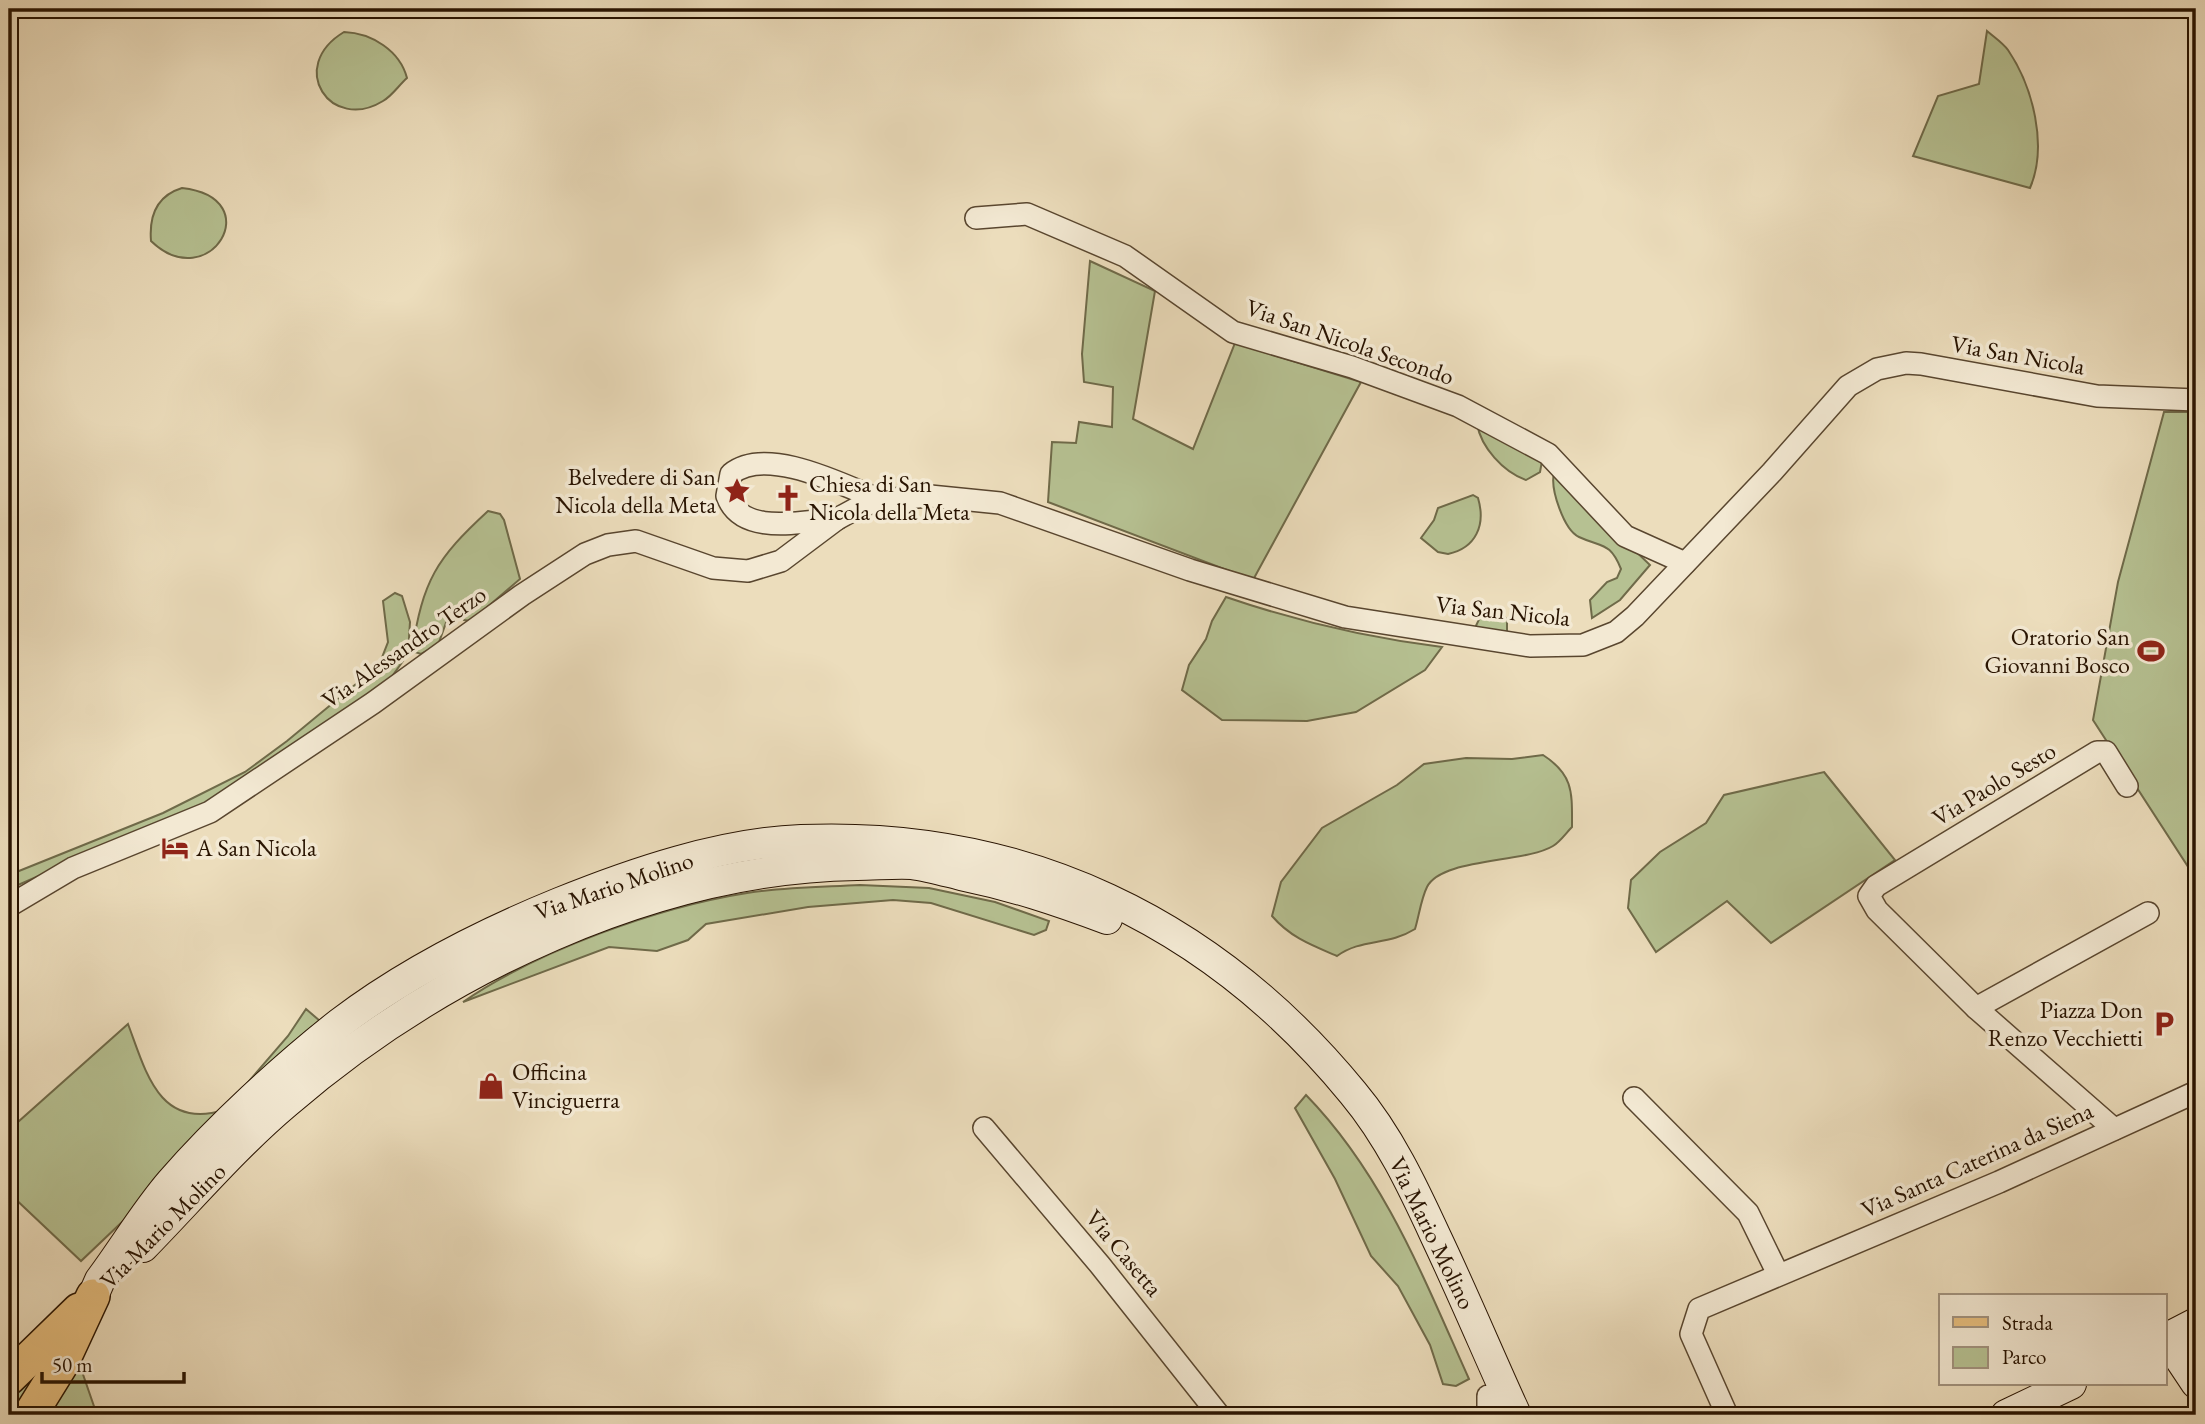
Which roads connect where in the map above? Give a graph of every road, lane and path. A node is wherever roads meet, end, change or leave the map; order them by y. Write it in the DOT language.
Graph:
graph roads {
  1 [pos="976,218"];
  2 [pos="2196,400"];
  3 [pos="880,500"];
  4 [pos="837,519"];
  5 [pos="1685,563"];
  6 [pos="2127,786"];
  7 [pos="9,906"];
  8 [pos="2148,913"];
  9 [pos="1976,1007"];
  10 [pos="2196,1092"];
  11 [pos="1634,1098"];
  12 [pos="984,1128"];
  13 [pos="2113,1129"];
  14 [pos="1778,1274"];
  15 [pos="93,1296"];
  16 [pos="2196,1323"];
  17 [pos="2166,1338"];
  18 [pos="2166,1339"];
  19 [pos="9,1352"];
  20 [pos="9,1378"];
  21 [pos="2196,1383"];
  22 [pos="2067,1386"];
  23 [pos="1491,1409"];
  24 [pos="30,1415"];
  25 [pos="1220,1415"];
  26 [pos="1516,1415"];
  27 [pos="1727,1415"];
  28 [pos="2006,1415"];
  1 -- 5 [label="street, Via San Nicola Secondo"];
  2 -- 5 [label="street, Via San Nicola"];
  3 -- 4 [label="street, Via San Nicola"];
  3 -- 4 [label="street"];
  3 -- 5 [label="street, Via San Nicola"];
  4 -- 7 [label="street, Via Alessandro Terzo"];
  6 -- 9 [label="street, Via Paolo Sesto"];
  8 -- 9 [label="street"];
  9 -- 13 [label="street"];
  10 -- 13 [label="street, Via Santa Caterina da Siena"];
  11 -- 14 [label="street"];
  12 -- 25 [label="street, Via Casetta"];
  13 -- 14 [label="street, Via Santa Caterina da Siena"];
  14 -- 27 [label="street, Via Santa Caterina da Siena"];
  15 -- 19 [label="main road"];
  15 -- 20 [label="main road"];
  15 -- 23 [label="main road, Via Mario Molino"];
  15 -- 24 [label="main road"];
  15 -- 26 [label="main road, Via Mario Molino"];
  16 -- 17 [label="main road"];
  18 -- 21 [label="main road"];
  22 -- 28 [label="main road"];
}
